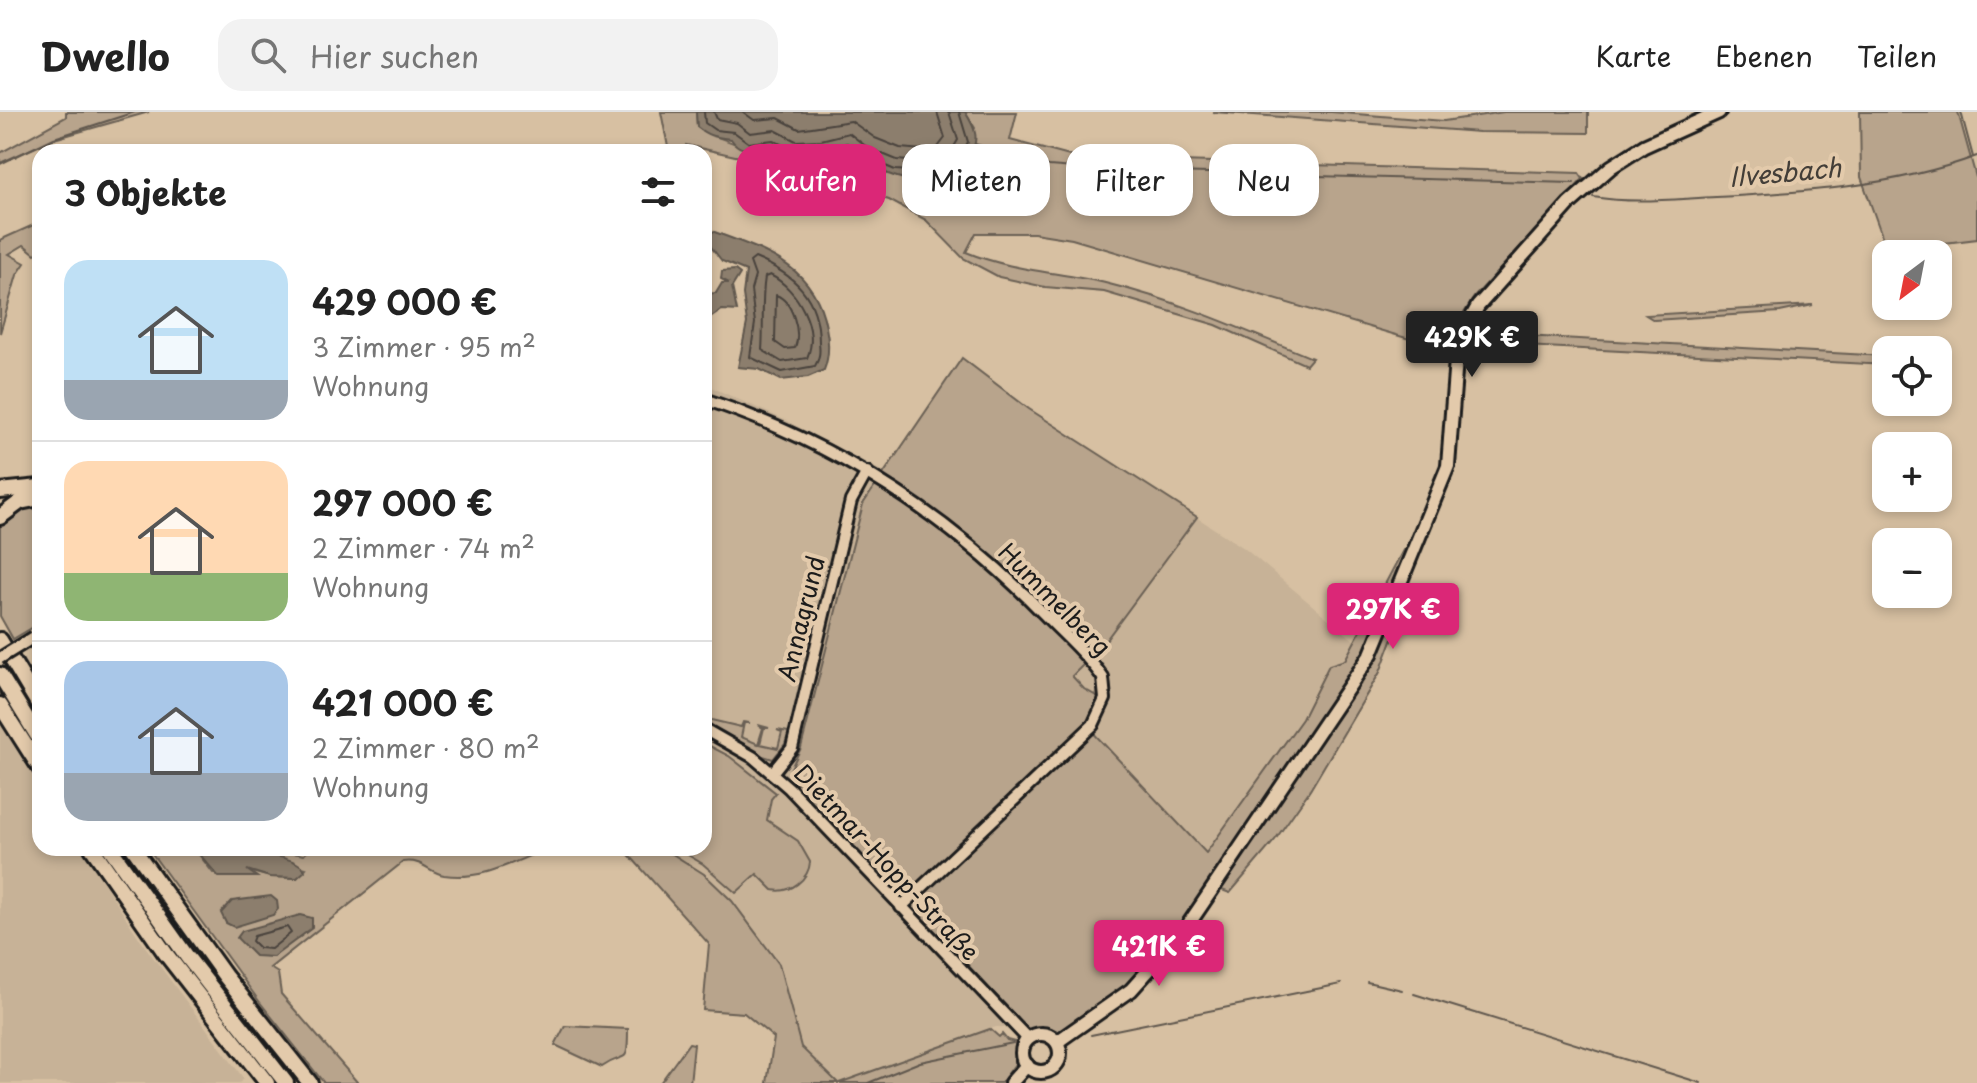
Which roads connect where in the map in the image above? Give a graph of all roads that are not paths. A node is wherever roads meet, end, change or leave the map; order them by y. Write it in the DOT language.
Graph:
graph roads {
  1 [pos="1719,112"];
  2 [pos="712,402"];
  3 [pos="867,472"];
  4 [pos="32,488"];
  5 [pos="0,491"];
  6 [pos="32,500"];
  7 [pos="0,517"];
  8 [pos="32,639"];
  9 [pos="0,640"];
  10 [pos="0,658"];
  11 [pos="0,675"];
  12 [pos="32,694"];
  13 [pos="0,705"];
  14 [pos="32,727"];
  15 [pos="712,734"];
  16 [pos="32,755"];
  17 [pos="772,773"];
  18 [pos="98,856"];
  19 [pos="116,856"];
  20 [pos="139,856"];
  21 [pos="901,907"];
  22 [pos="215,1018"];
  23 [pos="1028,1039"];
  24 [pos="1057,1042"];
  25 [pos="1027,1065"];
  26 [pos="257,1083"];
  27 [pos="267,1083"];
  28 [pos="286,1083"];
  29 [pos="310,1083"];
  30 [pos="1011,1083"];
  1 -- 24 [label="main road"];
  2 -- 3 [label="street, Hummelberg"];
  3 -- 17 [label="street, Annagrund"];
  3 -- 21 [label="street, Hummelberg"];
  4 -- 5 [label="highway"];
  6 -- 7 [label="highway"];
  8 -- 10 [label="street, bridge"];
  9 -- 12 [label="highway"];
  11 -- 14 [label="highway"];
  13 -- 16 [label="highway"];
  15 -- 17 [label="street, Dietmar-Hopp-Straße"];
  17 -- 21 [label="street, Dietmar-Hopp-Straße"];
  18 -- 22 [label="highway"];
  19 -- 28 [label="highway"];
  20 -- 29 [label="highway"];
  21 -- 23 [label="street, Dietmar-Hopp-Straße"];
  22 -- 26 [label="highway"];
  22 -- 27 [label="highway"];
  23 -- 24 [label="main road"];
  23 -- 25 [label="main road"];
  24 -- 25 [label="main road"];
  25 -- 30 [label="main road"];
}
